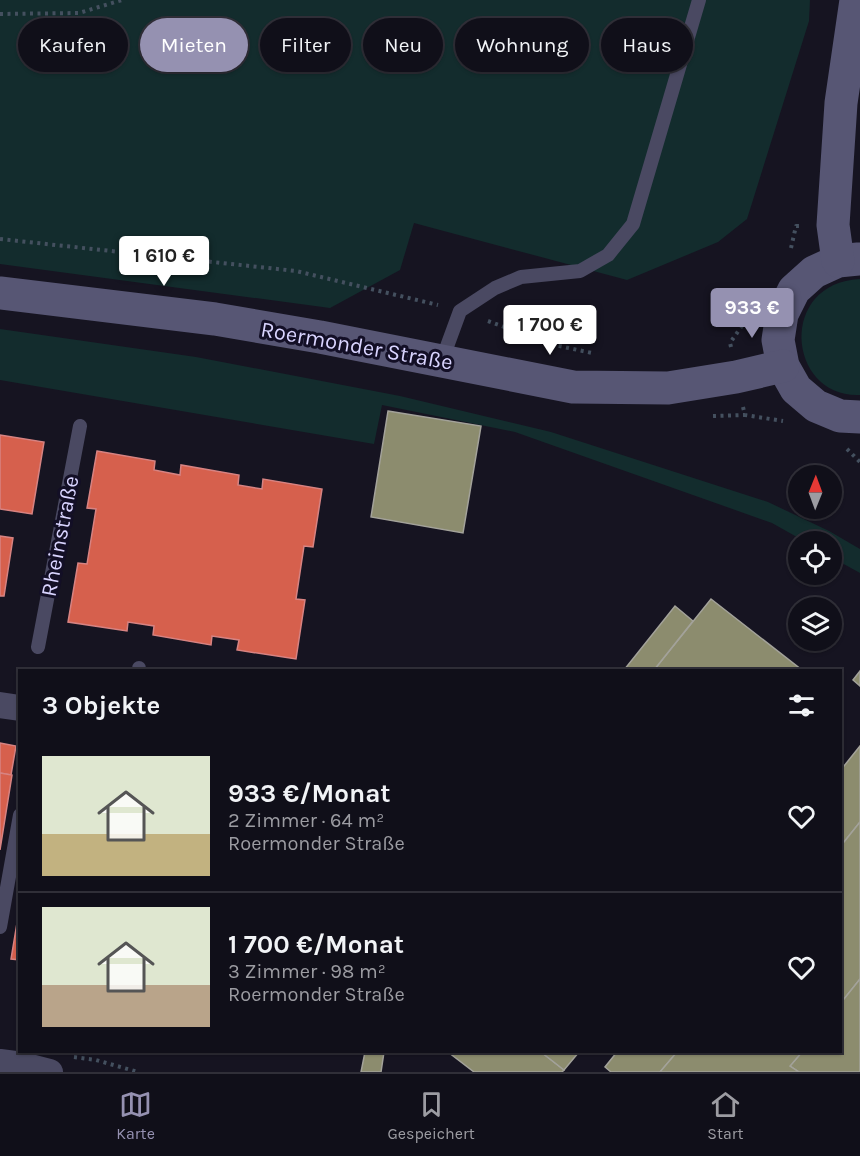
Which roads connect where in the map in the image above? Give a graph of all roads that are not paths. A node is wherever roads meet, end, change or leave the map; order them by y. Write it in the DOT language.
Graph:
graph roads {
  1 [pos="699,0"];
  2 [pos="856,0"];
  3 [pos="849,260"];
  4 [pos="0,293"];
  5 [pos="442,360"];
  6 [pos="783,366"];
  7 [pos="860,417"];
  8 [pos="80,426"];
  9 [pos="38,647"];
  10 [pos="0,705"];
  11 [pos="18,708"];
  12 [pos="18,826"];
  13 [pos="0,927"];
  14 [pos="0,1062"];
  15 [pos="58,1064"];
  1 -- 5 [label="lane"];
  2 -- 3 [label="main road"];
  3 -- 6 [label="main road"];
  4 -- 5 [label="main road, Roermonder Straße"];
  5 -- 6 [label="main road, Roermonder Straße"];
  6 -- 7 [label="main road"];
  8 -- 9 [label="lane, Rheinstraße"];
  10 -- 11 [label="street"];
  12 -- 13 [label="lane"];
  14 -- 15 [label="street"];
}
